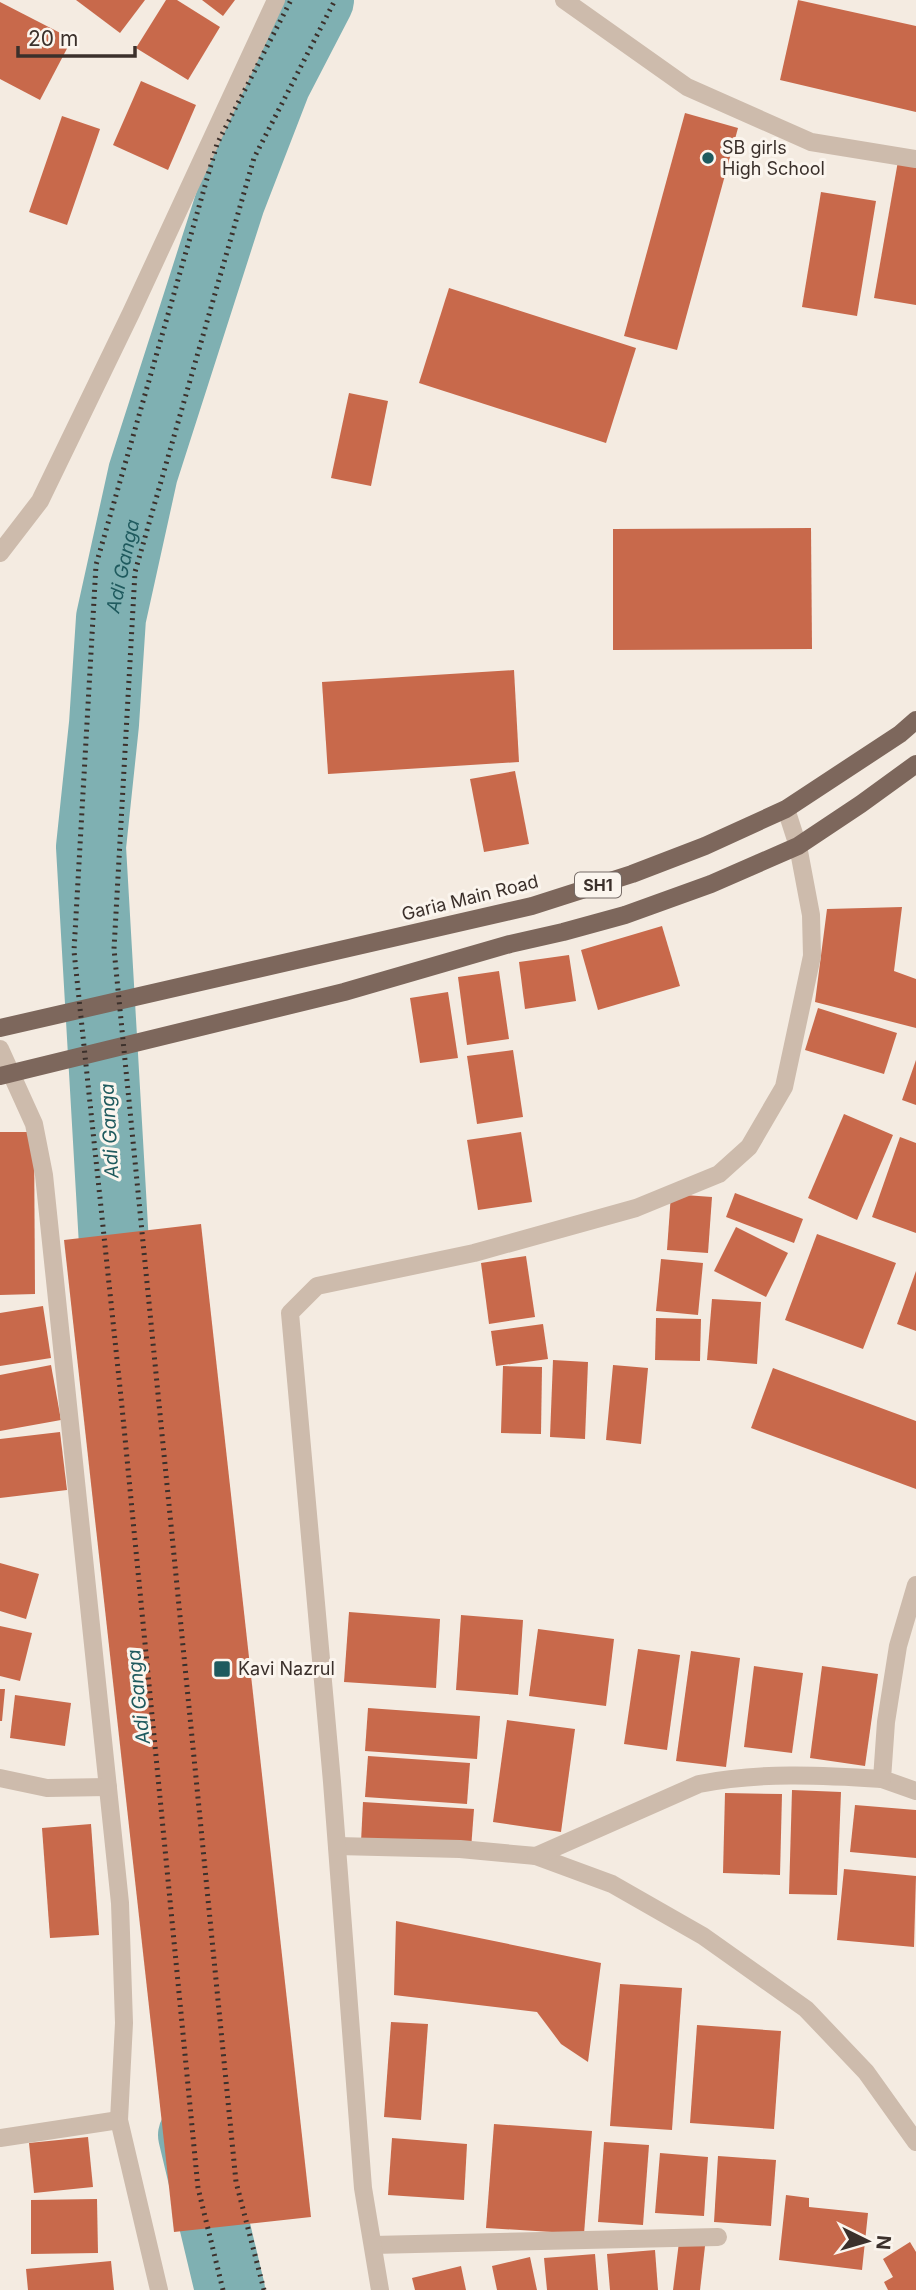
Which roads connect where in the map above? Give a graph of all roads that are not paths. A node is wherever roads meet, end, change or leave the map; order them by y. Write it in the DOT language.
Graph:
graph roads {
  1 [pos="276,0"];
  2 [pos="564,0"];
  3 [pos="916,159"];
  4 [pos="0,553"];
  5 [pos="916,720"];
  6 [pos="916,764"];
  7 [pos="786,809"];
  8 [pos="798,846"];
  9 [pos="0,1028"];
  10 [pos="0,1049"];
  11 [pos="6,1074"];
  12 [pos="916,1585"];
  13 [pos="0,1778"];
  14 [pos="882,1779"];
  15 [pos="108,1787"];
  16 [pos="916,1791"];
  17 [pos="337,1846"];
  18 [pos="536,1856"];
  19 [pos="119,2120"];
  20 [pos="0,2138"];
  21 [pos="916,2142"];
  22 [pos="718,2237"];
  23 [pos="373,2245"];
  24 [pos="159,2290"];
  25 [pos="380,2290"];
  1 -- 4 [label="street"];
  2 -- 3 [label="street"];
  5 -- 7 [label="main road, Garia Main Road / SH1"];
  6 -- 8 [label="main road, SH1"];
  7 -- 8 [label="street"];
  7 -- 9 [label="main road, Garia Main Road / SH1"];
  8 -- 11 [label="main road, SH1"];
  8 -- 17 [label="street"];
  10 -- 11 [label="street"];
  11 -- 15 [label="street"];
  12 -- 14 [label="street"];
  13 -- 15 [label="street"];
  14 -- 16 [label="street"];
  14 -- 18 [label="street"];
  15 -- 19 [label="street"];
  17 -- 18 [label="street"];
  17 -- 23 [label="street"];
  18 -- 21 [label="street"];
  19 -- 20 [label="street"];
  19 -- 24 [label="street"];
  22 -- 23 [label="street"];
  23 -- 25 [label="street"];
}
